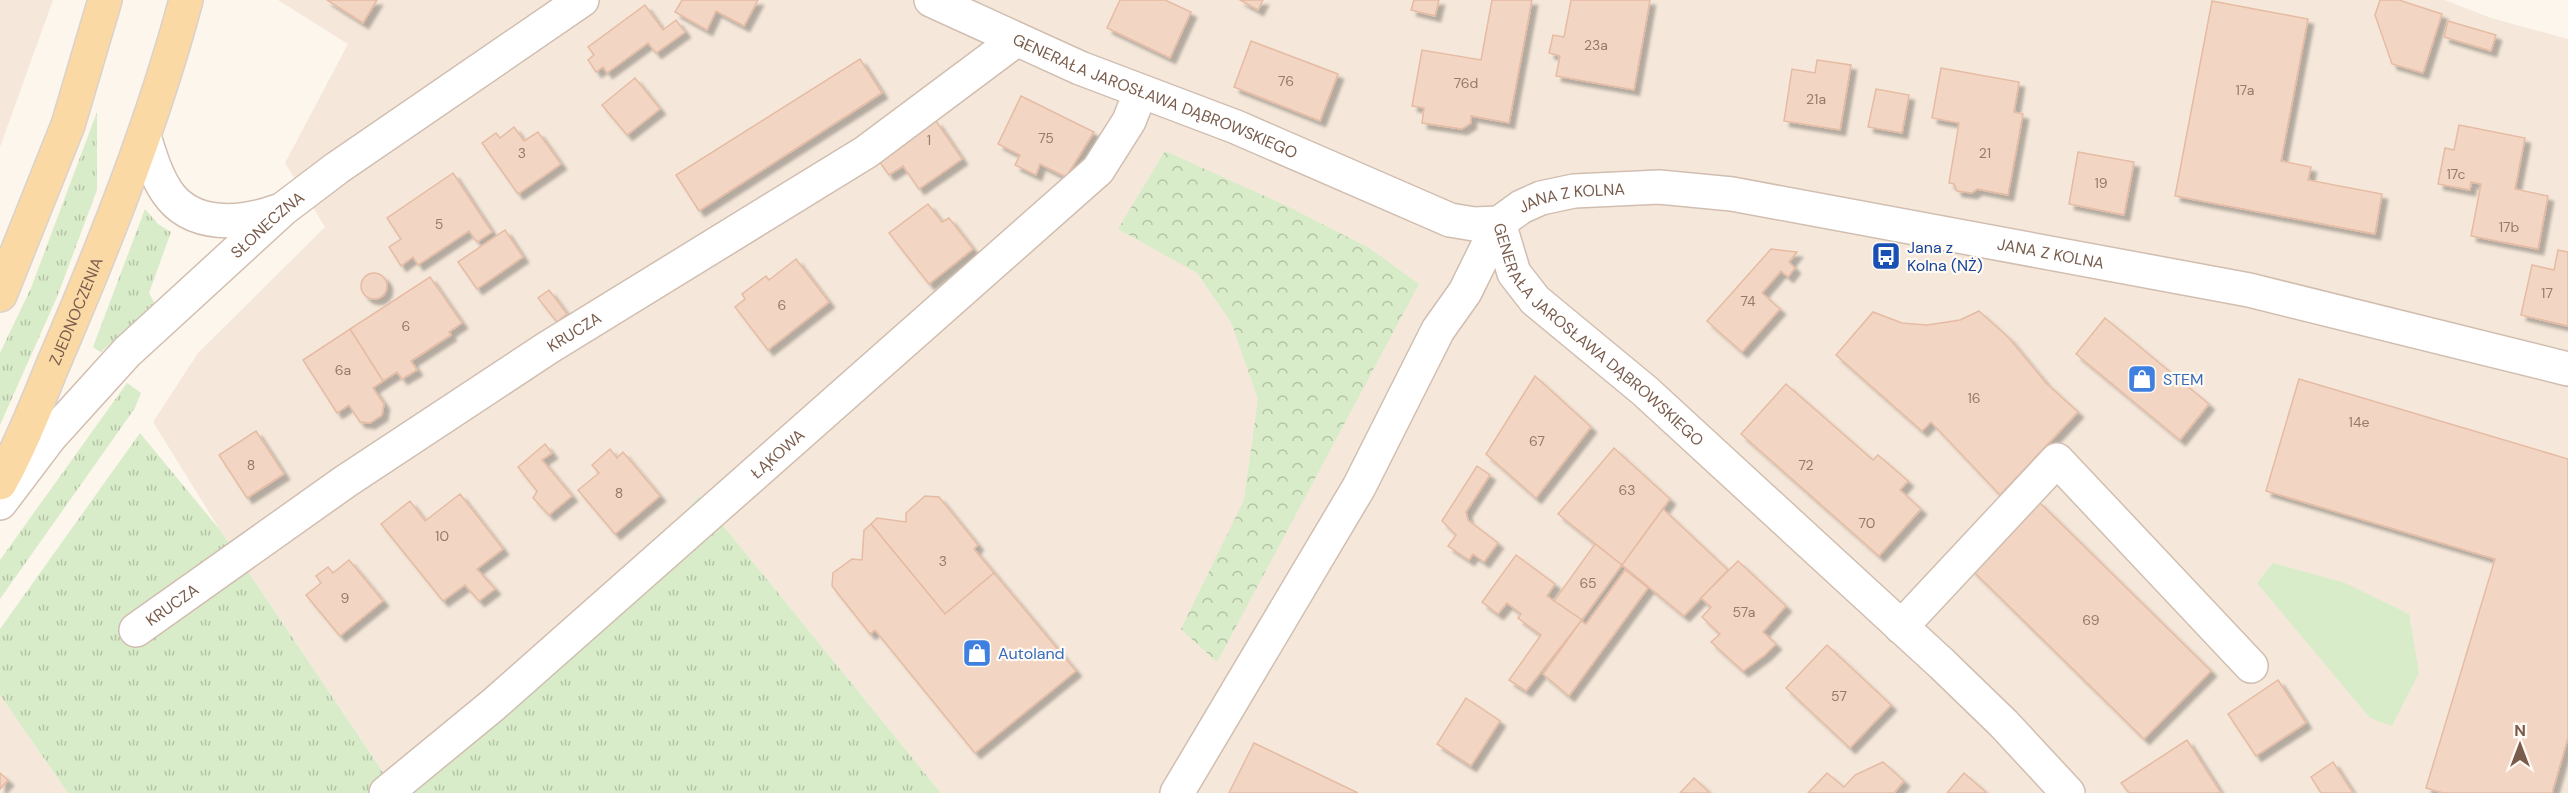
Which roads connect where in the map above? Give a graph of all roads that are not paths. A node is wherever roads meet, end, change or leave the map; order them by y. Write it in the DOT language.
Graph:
graph roads {
  1 [pos="105,0"];
  2 [pos="186,0"];
  3 [pos="582,0"];
  4 [pos="931,0"];
  5 [pos="1016,40"];
  6 [pos="1140,93"];
  7 [pos="144,136"];
  8 [pos="283,209"];
  9 [pos="1499,222"];
  10 [pos="2,287"];
  11 [pos="2568,369"];
  12 [pos="0,483"];
  13 [pos="0,502"];
  14 [pos="1901,627"];
  15 [pos="136,630"];
  16 [pos="2251,666"];
  17 [pos="2056,789"];
  18 [pos="386,793"];
  19 [pos="1177,793"];
  1 -- 10 [label="main road"];
  2 -- 7 [label="main road, ZJEDNOCZENIA"];
  3 -- 8 [label="street, SŁONECZNA"];
  4 -- 5 [label="street, GENERAŁA JAROSŁAWA DĄBROWSKIEGO"];
  5 -- 6 [label="street, GENERAŁA JAROSŁAWA DĄBROWSKIEGO"];
  5 -- 15 [label="street, KRUCZA"];
  6 -- 9 [label="street, GENERAŁA JAROSŁAWA DĄBROWSKIEGO"];
  6 -- 18 [label="street, ŁĄKOWA"];
  7 -- 8 [label="street"];
  7 -- 12 [label="main road, ZJEDNOCZENIA"];
  8 -- 13 [label="street, SŁONECZNA"];
  9 -- 11 [label="street, JANA Z KOLNA"];
  9 -- 14 [label="street, GENERAŁA JAROSŁAWA DĄBROWSKIEGO"];
  9 -- 19 [label="street"];
  14 -- 16 [label="street"];
  14 -- 17 [label="street, GENERAŁA JAROSŁAWA DĄBROWSKIEGO"];
}
